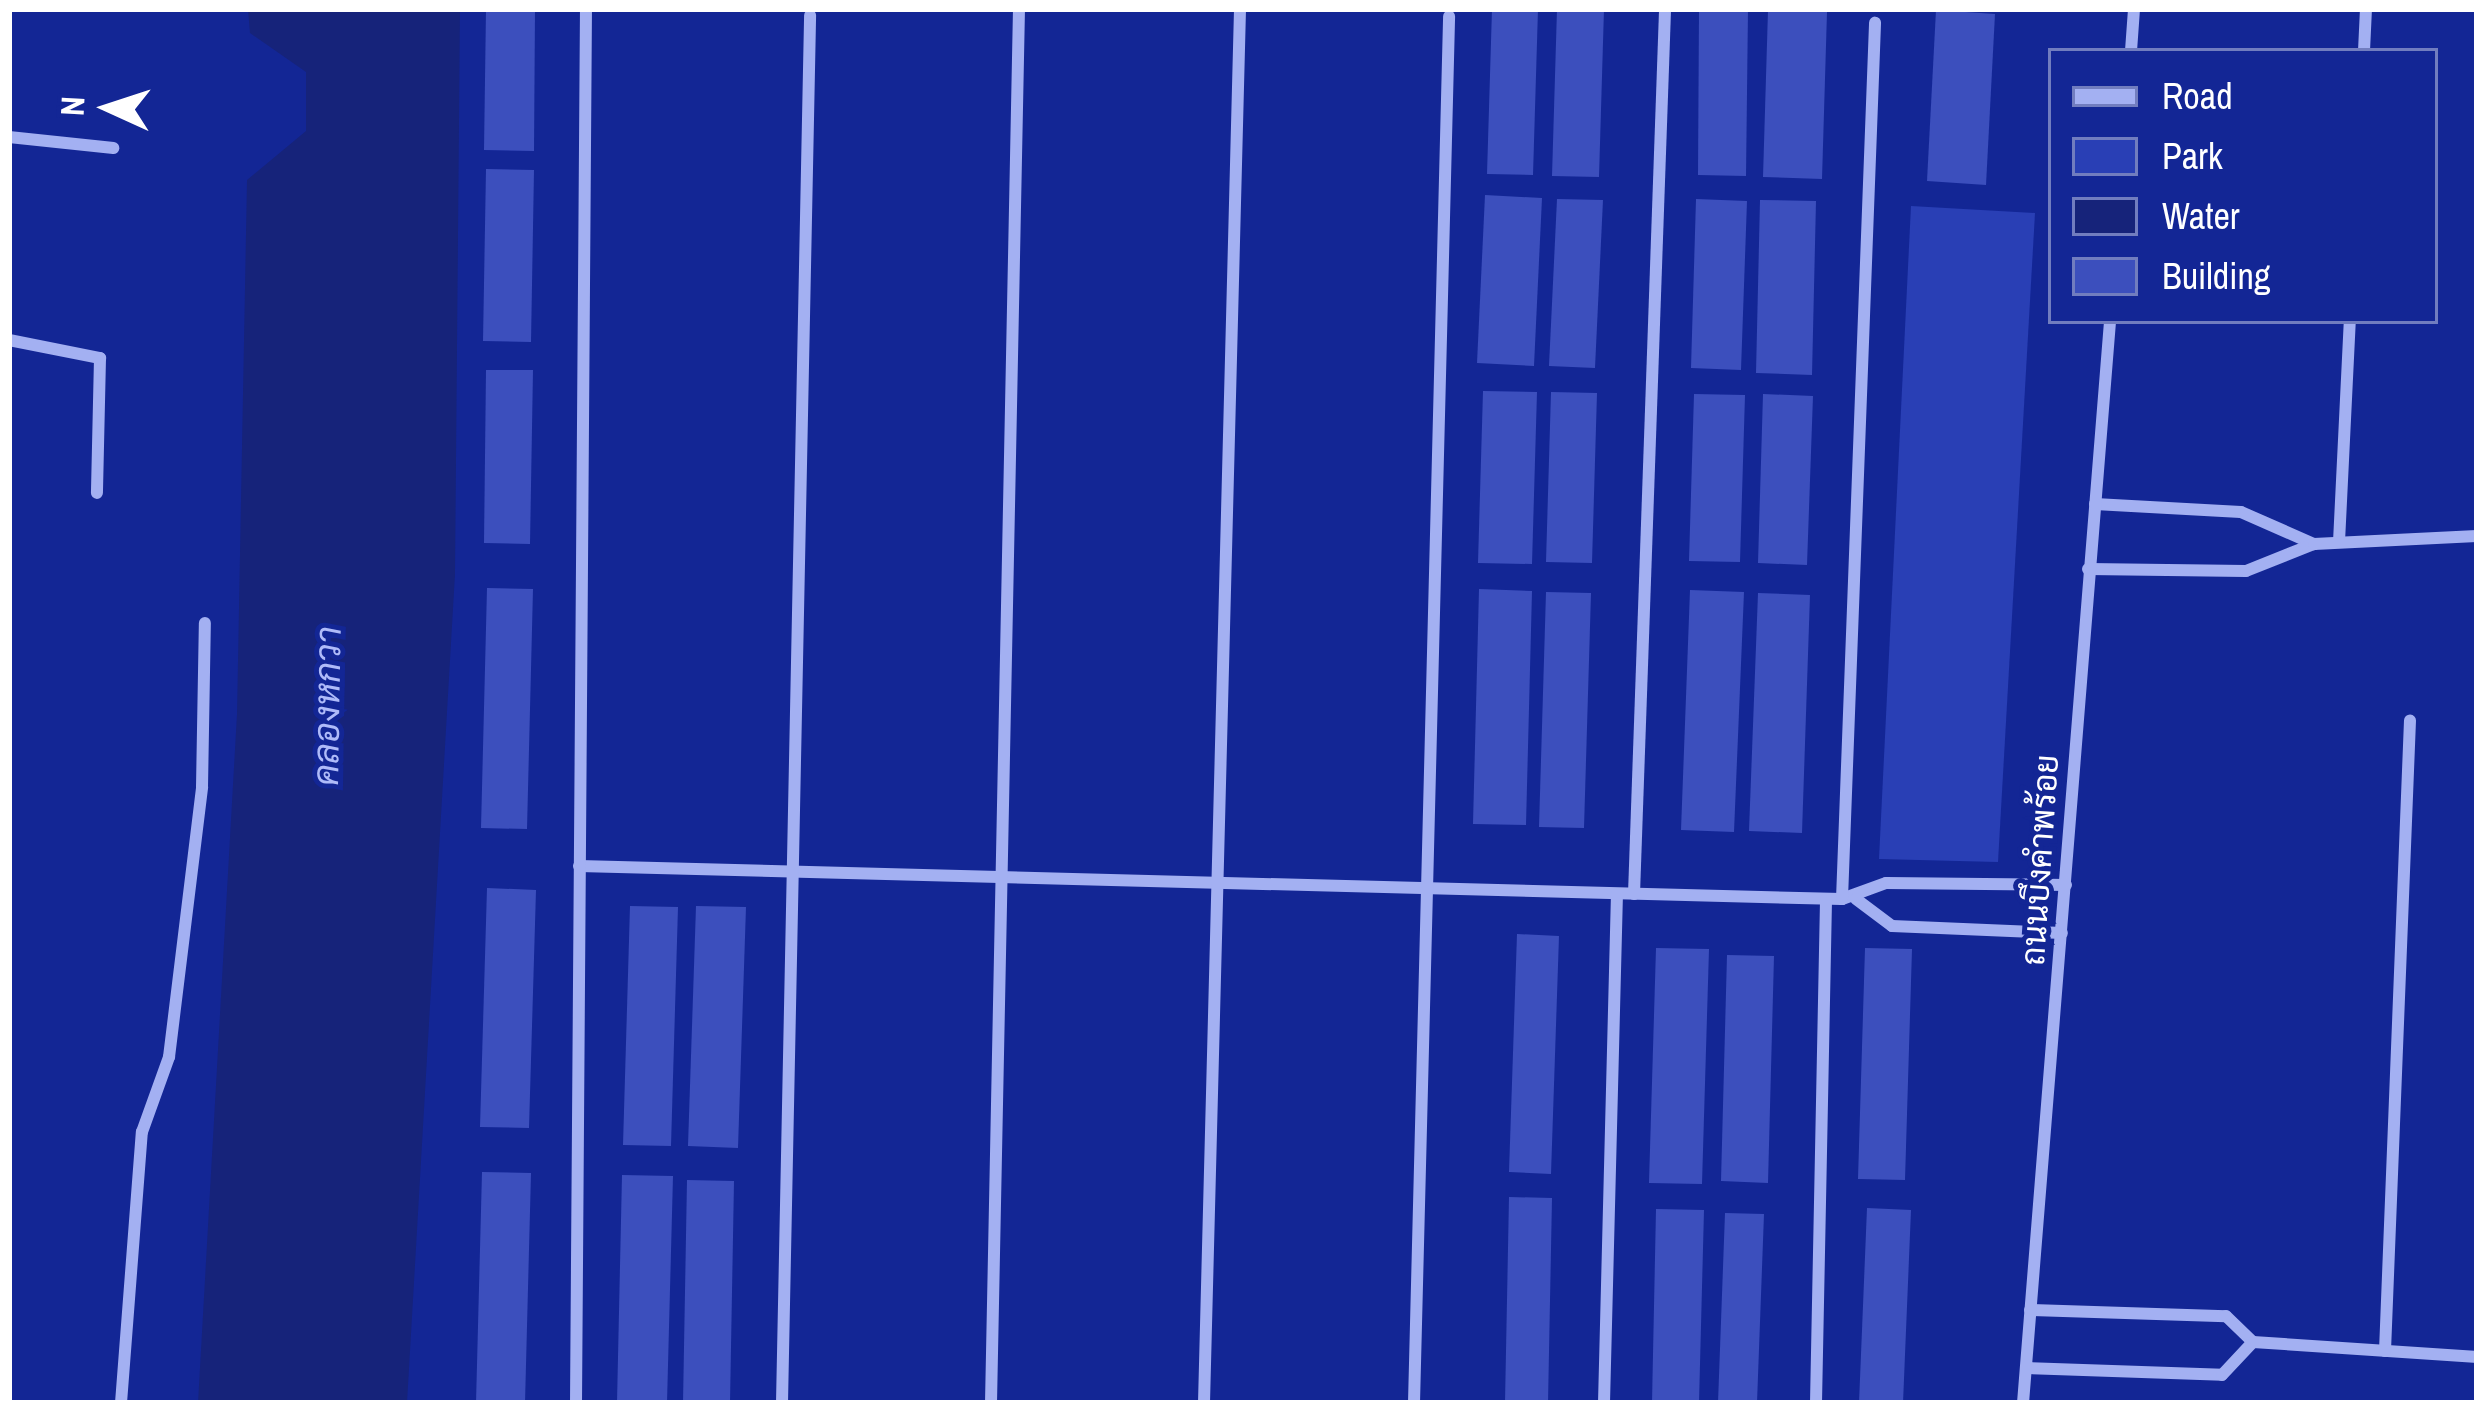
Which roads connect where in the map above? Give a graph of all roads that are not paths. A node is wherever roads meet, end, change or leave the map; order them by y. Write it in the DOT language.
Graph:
graph roads {
  1 [pos="586,9"];
  2 [pos="1019,9"];
  3 [pos="1240,9"];
  4 [pos="2134,9"];
  5 [pos="2366,9"];
  6 [pos="1665,12"];
  7 [pos="810,15"];
  8 [pos="1449,16"];
  9 [pos="1875,23"];
  10 [pos="2131,48"];
  11 [pos="2364,48"];
  12 [pos="9,137"];
  13 [pos="113,148"];
  14 [pos="2110,324"];
  15 [pos="2350,324"];
  16 [pos="9,340"];
  17 [pos="97,494"];
  18 [pos="2095,504"];
  19 [pos="2477,536"];
  20 [pos="2339,542"];
  21 [pos="2314,544"];
  22 [pos="2088,569"];
  23 [pos="205,623"];
  24 [pos="2410,720"];
  25 [pos="579,866"];
  26 [pos="792,873"];
  27 [pos="1006,878"];
  28 [pos="1213,884"];
  29 [pos="2066,885"];
  30 [pos="1425,889"];
  31 [pos="1617,894"];
  32 [pos="1634,894"];
  33 [pos="1826,899"];
  34 [pos="1849,899"];
  35 [pos="2062,933"];
  36 [pos="2030,1310"];
  37 [pos="2253,1342"];
  38 [pos="2385,1351"];
  39 [pos="2477,1357"];
  40 [pos="2026,1368"];
  41 [pos="121,1403"];
  42 [pos="576,1403"];
  43 [pos="782,1403"];
  44 [pos="991,1403"];
  45 [pos="1204,1403"];
  46 [pos="1414,1403"];
  47 [pos="1604,1403"];
  48 [pos="1816,1403"];
  49 [pos="2023,1403"];
  1 -- 25 [label="street"];
  2 -- 27 [label="street"];
  3 -- 28 [label="street"];
  4 -- 10 [label="street"];
  5 -- 11 [label="street"];
  6 -- 32 [label="street"];
  7 -- 26 [label="street"];
  8 -- 30 [label="street"];
  9 -- 34 [label="street"];
  12 -- 13 [label="street"];
  14 -- 18 [label="street, ถนนบึงคำพร้อย"];
  15 -- 20 [label="street"];
  16 -- 17 [label="street"];
  18 -- 21 [label="street"];
  18 -- 22 [label="street, ถนนบึงคำพร้อย"];
  19 -- 20 [label="street"];
  20 -- 21 [label="street"];
  21 -- 22 [label="street"];
  22 -- 29 [label="street, ถนนบึงคำพร้อย"];
  23 -- 41 [label="street"];
  24 -- 38 [label="street"];
  25 -- 26 [label="street"];
  25 -- 42 [label="street"];
  26 -- 27 [label="street"];
  26 -- 43 [label="street"];
  27 -- 28 [label="street"];
  27 -- 44 [label="street"];
  28 -- 30 [label="street"];
  28 -- 45 [label="street"];
  29 -- 34 [label="street"];
  29 -- 35 [label="street, ถนนบึงคำพร้อย"];
  30 -- 31 [label="street"];
  30 -- 46 [label="street"];
  31 -- 32 [label="street"];
  31 -- 47 [label="street"];
  32 -- 33 [label="street"];
  33 -- 34 [label="street"];
  33 -- 48 [label="street"];
  34 -- 35 [label="street"];
  35 -- 36 [label="street, ถนนบึงคำพร้อย"];
  36 -- 37 [label="street"];
  36 -- 40 [label="street, ถนนบึงคำพร้อย"];
  37 -- 38 [label="street"];
  37 -- 40 [label="street"];
  38 -- 39 [label="street"];
  40 -- 49 [label="street, ถนนบึงคำพร้อย"];
}
